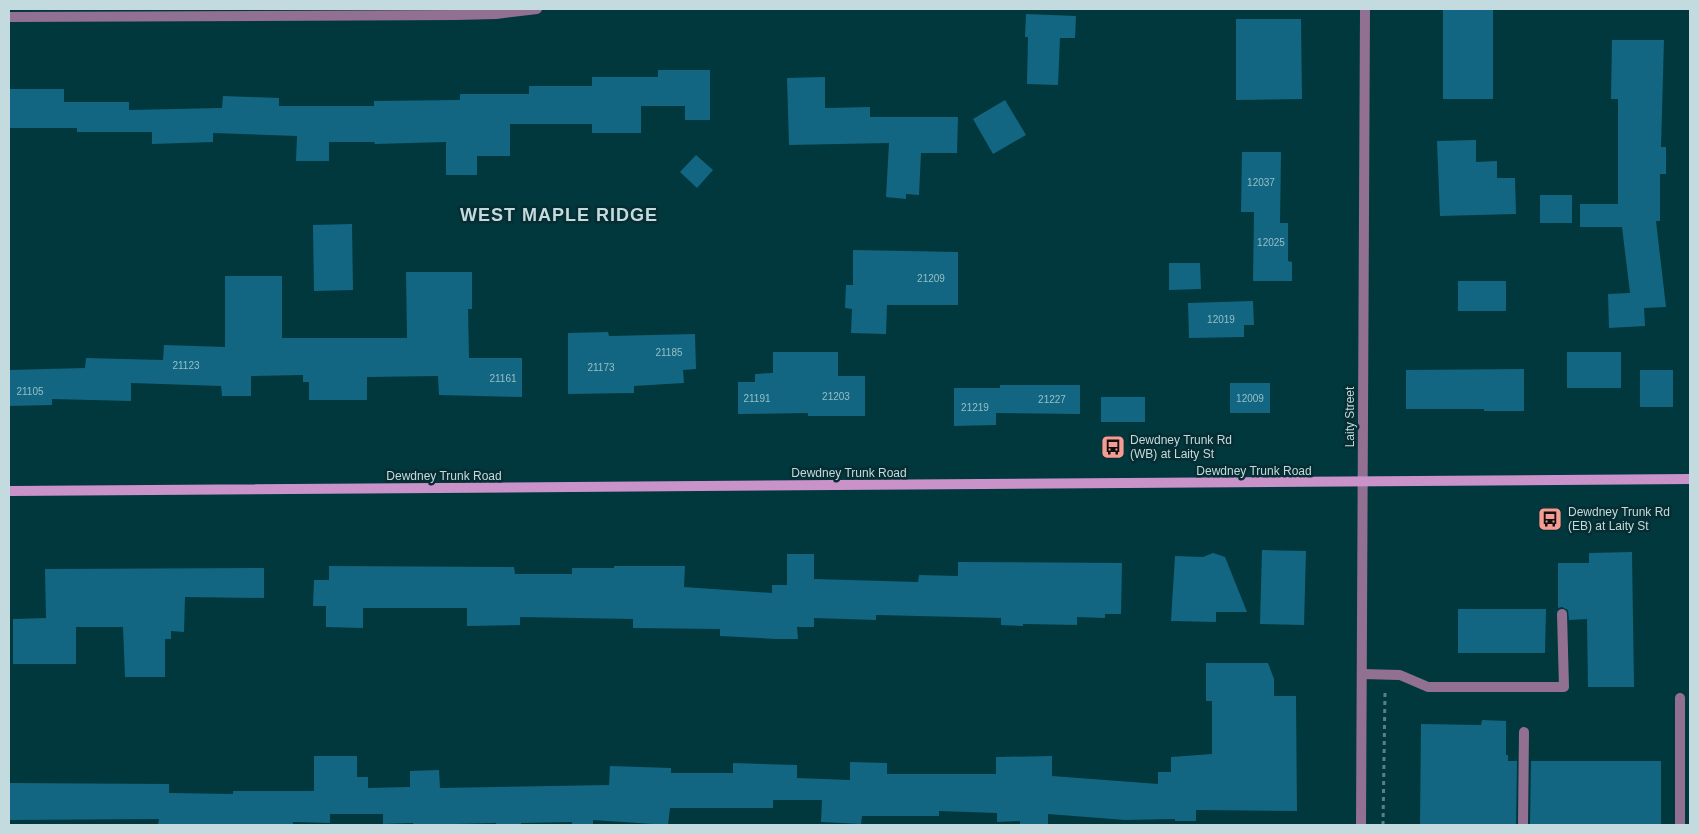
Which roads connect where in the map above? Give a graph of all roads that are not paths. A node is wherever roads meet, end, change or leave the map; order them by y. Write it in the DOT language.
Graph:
graph roads {
  1 [pos="537,9"];
  2 [pos="1364,9"];
  3 [pos="9,17"];
  4 [pos="1690,479"];
  5 [pos="1362,483"];
  6 [pos="9,490"];
  7 [pos="1562,614"];
  8 [pos="1362,674"];
  9 [pos="1680,698"];
  10 [pos="1524,732"];
  11 [pos="1362,825"];
  12 [pos="1523,825"];
  13 [pos="1680,825"];
  1 -- 3 [label="street"];
  2 -- 5 [label="street, Laity Street"];
  4 -- 5 [label="main road, Dewdney Trunk Road"];
  5 -- 6 [label="main road, Dewdney Trunk Road"];
  5 -- 8 [label="street, Laity Street"];
  7 -- 8 [label="street"];
  8 -- 11 [label="street, Laity Street"];
  9 -- 13 [label="street"];
  10 -- 12 [label="street"];
}
